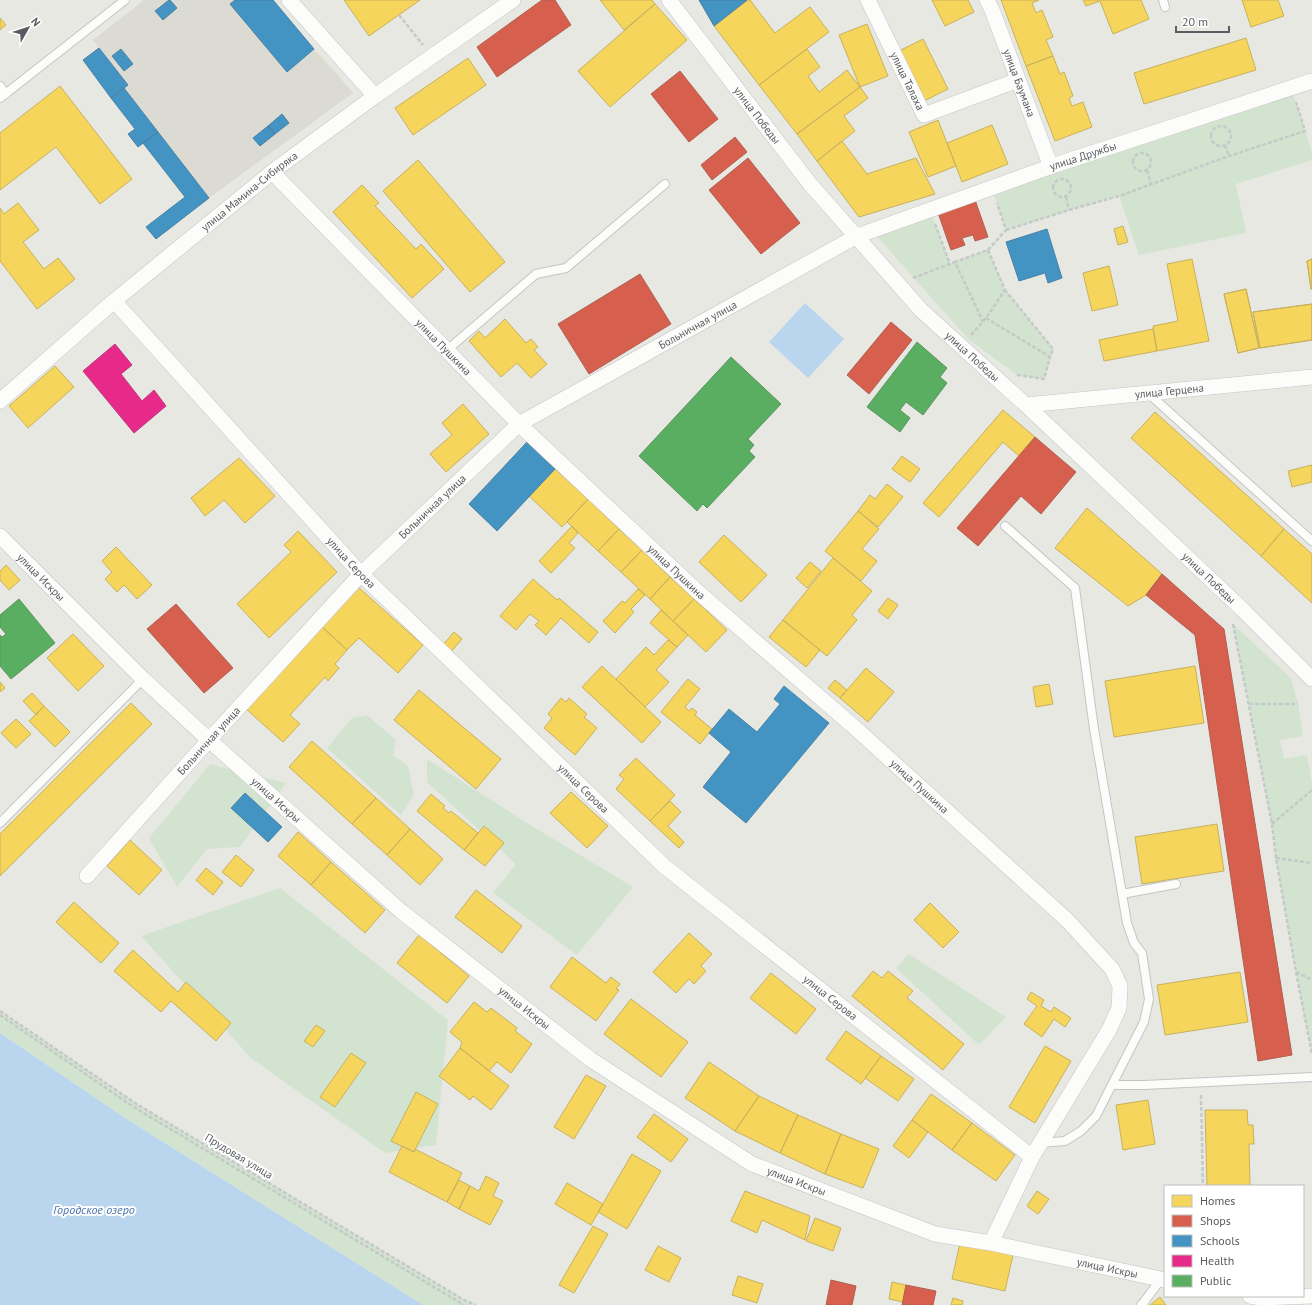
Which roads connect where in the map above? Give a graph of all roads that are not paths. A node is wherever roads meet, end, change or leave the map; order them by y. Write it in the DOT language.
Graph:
graph roads {
  1 [pos="125,0"];
  2 [pos="513,0"];
  3 [pos="669,0"];
  4 [pos="868,0"];
  5 [pos="987,0"];
  6 [pos="291,1"];
  7 [pos="1018,80"];
  8 [pos="1312,81"];
  9 [pos="0,86"];
  10 [pos="3,96"];
  11 [pos="375,96"];
  12 [pos="1051,167"];
  13 [pos="272,172"];
  14 [pos="665,184"];
  15 [pos="856,236"];
  16 [pos="114,301"];
  17 [pos="447,350"];
  18 [pos="1312,377"];
  19 [pos="1147,392"];
  20 [pos="0,401"];
  21 [pos="1026,405"];
  22 [pos="519,424"];
  23 [pos="1005,526"];
  24 [pos="0,536"];
  25 [pos="1312,541"];
  26 [pos="361,574"];
  27 [pos="143,679"];
  28 [pos="1312,679"];
  29 [pos="209,740"];
  30 [pos="0,822"];
  31 [pos="87,876"];
  32 [pos="1176,884"];
  33 [pos="1122,894"];
  34 [pos="1312,1077"];
  35 [pos="1112,1085"];
  36 [pos="1040,1143"];
  37 [pos="1032,1157"];
  38 [pos="991,1243"];
  39 [pos="1163,1280"];
  40 [pos="1256,1297"];
  41 [pos="1286,1297"];
  42 [pos="1141,1305"];
  1 -- 10 [label="lane"];
  2 -- 11 [label="street, улица Мамина-Сибиряка"];
  3 -- 15 [label="street, улица Победы"];
  4 -- 7 [label="street, улица Талаха"];
  5 -- 7 [label="street, улица Баумана"];
  6 -- 11 [label="street"];
  7 -- 12 [label="street, улица Баумана"];
  8 -- 12 [label="street, улица Дружбы"];
  9 -- 10 [label="lane"];
  11 -- 13 [label="street, улица Мамина-Сибиряка"];
  12 -- 15 [label="street, улица Дружбы"];
  13 -- 16 [label="street, улица Мамина-Сибиряка"];
  13 -- 17 [label="street, улица Пушкина"];
  14 -- 17 [label="lane"];
  15 -- 21 [label="street, улица Победы"];
  15 -- 22 [label="street, Больничная улица"];
  16 -- 20 [label="street, улица Мамина-Сибиряка"];
  16 -- 26 [label="street, улица Серова"];
  17 -- 22 [label="street, улица Пушкина"];
  18 -- 19 [label="street, улица Герцена"];
  19 -- 21 [label="street, улица Герцена"];
  19 -- 25 [label="lane"];
  21 -- 28 [label="street, улица Победы"];
  22 -- 26 [label="street, Больничная улица"];
  22 -- 36 [label="street, улица Пушкина"];
  23 -- 33 [label="lane"];
  24 -- 27 [label="street, улица Искры"];
  26 -- 29 [label="street, Больничная улица"];
  26 -- 37 [label="street, улица Серова"];
  27 -- 29 [label="street, улица Искры"];
  27 -- 30 [label="lane"];
  29 -- 31 [label="street, Больничная улица"];
  29 -- 38 [label="street, улица Искры"];
  32 -- 33 [label="lane"];
  33 -- 35 [label="lane"];
  34 -- 35 [label="lane"];
  35 -- 36 [label="lane"];
  36 -- 37 [label="street, улица Пушкина"];
  37 -- 38 [label="street"];
  38 -- 39 [label="street, улица Искры"];
  39 -- 42 [label="lane"];
  40 -- 41 [label="street"];
}
